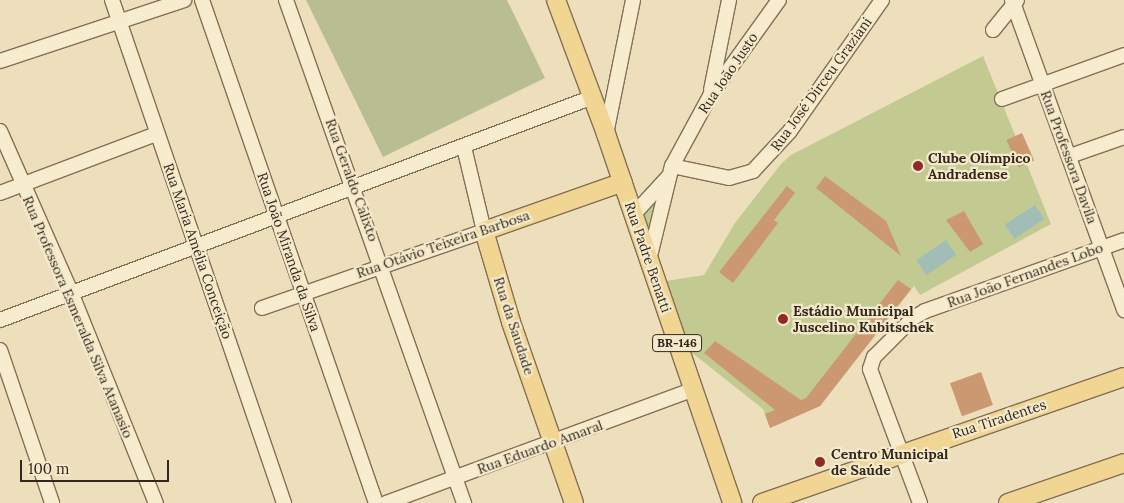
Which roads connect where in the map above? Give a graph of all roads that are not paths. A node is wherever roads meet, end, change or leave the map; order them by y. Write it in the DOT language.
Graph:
graph roads {
  1 [pos="112,0"];
  2 [pos="184,0"];
  3 [pos="202,0"];
  4 [pos="286,0"];
  5 [pos="633,0"];
  6 [pos="729,0"];
  7 [pos="779,0"];
  8 [pos="882,0"];
  9 [pos="556,1"];
  10 [pos="1014,2"];
  11 [pos="119,22"];
  12 [pos="993,30"];
  13 [pos="722,39"];
  14 [pos="744,48"];
  15 [pos="1124,55"];
  16 [pos="0,61"];
  17 [pos="1042,84"];
  18 [pos="710,96"];
  19 [pos="593,97"];
  20 [pos="1002,99"];
  21 [pos="0,130"];
  22 [pos="156,134"];
  23 [pos="606,134"];
  24 [pos="1124,137"];
  25 [pos="464,147"];
  26 [pos="1070,156"];
  27 [pos="670,171"];
  28 [pos="623,182"];
  29 [pos="22,184"];
  30 [pos="354,186"];
  31 [pos="0,193"];
  32 [pos="634,214"];
  33 [pos="276,215"];
  34 [pos="484,231"];
  35 [pos="1124,240"];
  36 [pos="196,244"];
  37 [pos="1101,248"];
  38 [pos="648,260"];
  39 [pos="382,264"];
  40 [pos="71,292"];
  41 [pos="304,293"];
  42 [pos="262,308"];
  43 [pos="1124,310"];
  44 [pos="0,320"];
  45 [pos="0,350"];
  46 [pos="1124,377"];
  47 [pos="694,389"];
  48 [pos="554,442"];
  49 [pos="902,452"];
  50 [pos="1124,463"];
  51 [pos="455,478"];
  52 [pos="52,503"];
  53 [pos="156,503"];
  54 [pos="284,503"];
  55 [pos="376,503"];
  56 [pos="386,503"];
  57 [pos="464,503"];
  58 [pos="574,503"];
  59 [pos="732,503"];
  60 [pos="762,503"];
  61 [pos="920,503"];
  62 [pos="1008,503"];
  1 -- 11 [label="street, Rua Maria Amélia Conceição"];
  2 -- 11 [label="street"];
  3 -- 33 [label="street, Rua João Miranda da Silva"];
  4 -- 30 [label="street, Rua Geraldo Calixto"];
  5 -- 23 [label="street"];
  6 -- 13 [label="street"];
  7 -- 14 [label="street, Rua João Justo"];
  8 -- 27 [label="street, Rua José Dirceu Graziani"];
  9 -- 19 [label="main road, BR-146"];
  10 -- 12 [label="street"];
  10 -- 17 [label="street, Rua Professora Davila"];
  11 -- 16 [label="street"];
  11 -- 22 [label="street, Rua Maria Amélia Conceição"];
  13 -- 14 [label="street"];
  13 -- 18 [label="street"];
  14 -- 18 [label="street, Rua João Justo"];
  15 -- 17 [label="street"];
  17 -- 20 [label="street"];
  17 -- 26 [label="street, Rua Professora Davila"];
  18 -- 27 [label="street, Rua João Justo"];
  19 -- 23 [label="main road, Rua Padre Benatti / BR-146"];
  19 -- 25 [label="street"];
  21 -- 29 [label="street, Rua Professora Esmeralda Silva Atanasio"];
  22 -- 29 [label="street"];
  22 -- 36 [label="street, Rua Maria Amélia Conceição"];
  23 -- 28 [label="main road, Rua Padre Benatti / BR-146"];
  24 -- 26 [label="street"];
  25 -- 30 [label="street"];
  25 -- 34 [label="street, Rua da Saudade"];
  26 -- 37 [label="street, Rua Professora Davila"];
  27 -- 32 [label="street"];
  27 -- 38 [label="street"];
  28 -- 32 [label="main road, Rua Padre Benatti / BR-146"];
  28 -- 34 [label="main road, Rua Otávio Teixeira Barbosa"];
  29 -- 31 [label="street"];
  29 -- 40 [label="street, Rua Professora Esmeralda Silva Atanasio"];
  30 -- 33 [label="street"];
  30 -- 39 [label="street, Rua Geraldo Calixto"];
  32 -- 38 [label="main road, Rua Padre Benatti / BR-146"];
  33 -- 36 [label="street"];
  33 -- 41 [label="street, Rua João Miranda da Silva"];
  34 -- 39 [label="street, Rua Otávio Teixeira Barbosa"];
  34 -- 48 [label="main road, Rua da Saudade"];
  35 -- 37 [label="street, Rua João Fernandes Lobo"];
  36 -- 40 [label="street"];
  36 -- 54 [label="street, Rua Maria Amélia Conceição"];
  37 -- 43 [label="street, Rua Professora Davila"];
  37 -- 49 [label="street, Rua João Fernandes Lobo"];
  38 -- 47 [label="main road, Rua Padre Benatti / BR-146"];
  39 -- 41 [label="street, Rua Otávio Teixeira Barbosa"];
  39 -- 51 [label="street, Rua Geraldo Calixto"];
  40 -- 44 [label="street"];
  40 -- 53 [label="street, Rua Professora Esmeralda Silva Atanasio"];
  41 -- 42 [label="street, Rua Otávio Teixeira Barbosa"];
  41 -- 55 [label="street, Rua João Miranda da Silva"];
  45 -- 52 [label="street"];
  46 -- 49 [label="main road, Rua Tiradentes"];
  47 -- 48 [label="street, Rua Eduardo Amaral"];
  47 -- 59 [label="main road, Rua Padre Benatti / BR-146"];
  48 -- 51 [label="street, Rua Eduardo Amaral"];
  48 -- 58 [label="main road, Rua da Saudade"];
  49 -- 60 [label="main road, Rua Tiradentes"];
  49 -- 61 [label="street"];
  50 -- 62 [label="main road"];
  51 -- 56 [label="street, Rua Eduardo Amaral"];
  51 -- 57 [label="street, Rua Geraldo Calixto"];
}
